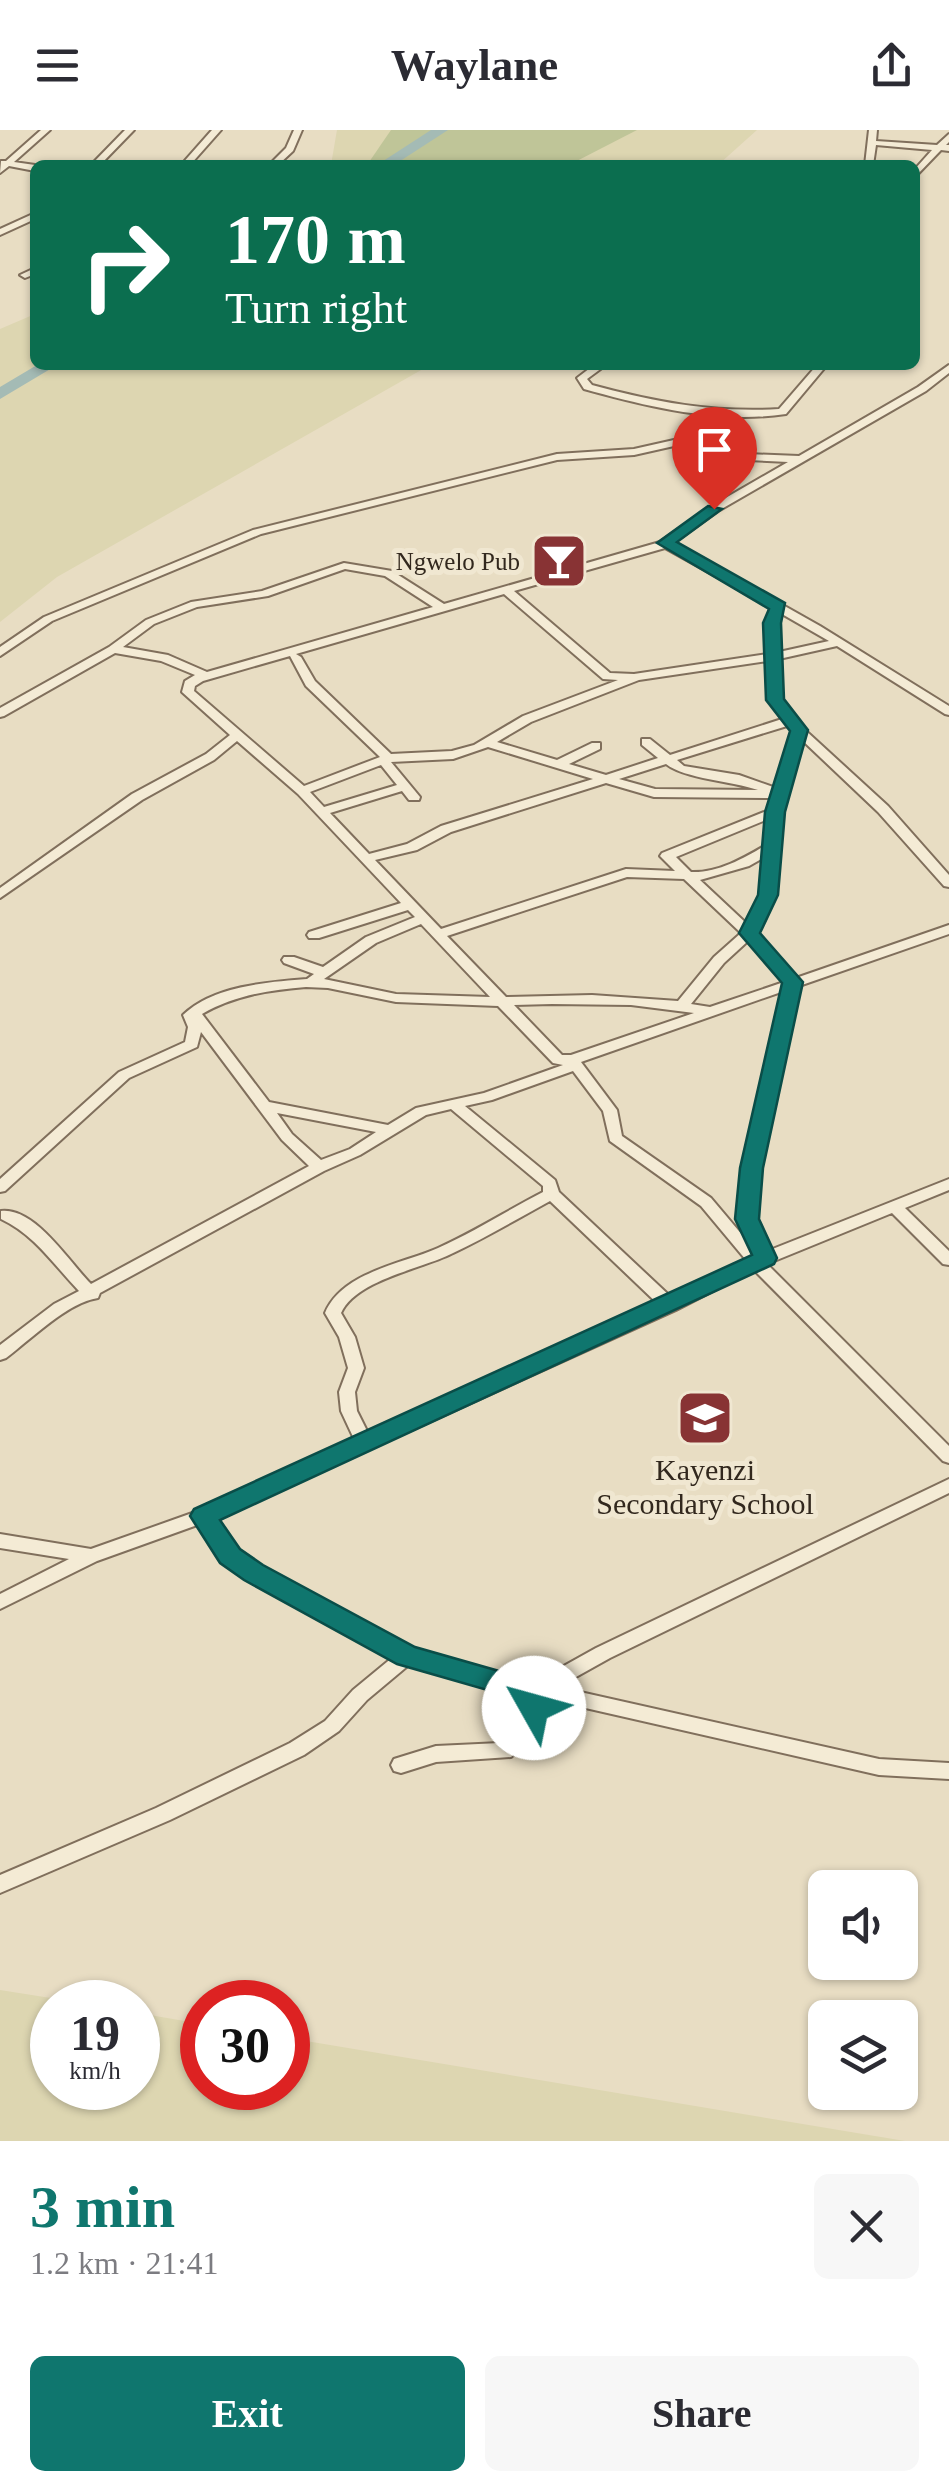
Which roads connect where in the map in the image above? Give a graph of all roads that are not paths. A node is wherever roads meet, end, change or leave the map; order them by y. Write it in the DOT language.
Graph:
graph roads {
  1 [pos="46,130"];
  2 [pos="130,130"];
  3 [pos="217,130"];
  4 [pos="298,130"];
  5 [pos="873,130"];
  6 [pos="949,137"];
  7 [pos="872,142"];
  8 [pos="944,148"];
  9 [pos="100,160"];
  10 [pos="190,160"];
  11 [pos="278,160"];
  12 [pos="870,160"];
  13 [pos="2,165"];
  14 [pos="30,168"];
  15 [pos="920,170"];
  16 [pos="30,218"];
  17 [pos="0,232"];
  18 [pos="949,368"];
  19 [pos="593,370"];
  20 [pos="818,370"];
  21 [pos="800,459"];
  22 [pos="666,544"];
  23 [pos="508,592"];
  24 [pos="779,607"];
  25 [pos="444,610"];
  26 [pos="839,642"];
  27 [pos="113,650"];
  28 [pos="0,652"];
  29 [pos="295,658"];
  30 [pos="774,658"];
  31 [pos="206,676"];
  32 [pos="637,677"];
  33 [pos="949,711"];
  34 [pos="0,713"];
  35 [pos="794,726"];
  36 [pos="239,734"];
  37 [pos="646,742"];
  38 [pos="486,743"];
  39 [pos="596,746"];
  40 [pos="387,761"];
  41 [pos="669,762"];
  42 [pos="561,763"];
  43 [pos="611,780"];
  44 [pos="302,792"];
  45 [pos="781,794"];
  46 [pos="322,812"];
  47 [pos="775,812"];
  48 [pos="770,848"];
  49 [pos="366,858"];
  50 [pos="686,878"];
  51 [pos="949,884"];
  52 [pos="0,894"];
  53 [pos="410,905"];
  54 [pos="422,919"];
  55 [pos="949,929"];
  56 [pos="442,933"];
  57 [pos="749,933"];
  58 [pos="314,936"];
  59 [pos="289,960"];
  60 [pos="324,972"];
  61 [pos="793,982"];
  62 [pos="310,983"];
  63 [pos="502,1000"];
  64 [pos="682,1006"];
  65 [pos="708,1011"];
  66 [pos="194,1012"];
  67 [pos="573,1063"];
  68 [pos="452,1103"];
  69 [pos="265,1106"];
  70 [pos="388,1130"];
  71 [pos="319,1167"];
  72 [pos="949,1184"];
  73 [pos="0,1187"];
  74 [pos="552,1194"];
  75 [pos="894,1206"];
  76 [pos="2,1214"];
  77 [pos="761,1260"];
  78 [pos="949,1260"];
  79 [pos="92,1294"];
  80 [pos="670,1306"];
  81 [pos="0,1354"];
  82 [pos="364,1442"];
  83 [pos="949,1457"];
  84 [pos="949,1485"];
  85 [pos="204,1516"];
  86 [pos="0,1541"];
  87 [pos="92,1556"];
  88 [pos="0,1602"];
  89 [pos="407,1656"];
  90 [pos="534,1692"];
  91 [pos="401,1764"];
  92 [pos="949,1771"];
  93 [pos="0,1884"];
  1 -- 13 [label="street"];
  2 -- 9 [label="street"];
  3 -- 10 [label="street"];
  4 -- 11 [label="street"];
  5 -- 7 [label="street"];
  6 -- 8 [label="street"];
  7 -- 8 [label="street"];
  7 -- 12 [label="street"];
  8 -- 15 [label="street"];
  13 -- 14 [label="street"];
  16 -- 17 [label="street"];
  18 -- 21 [label="street"];
  19 -- 20 [label="street"];
  21 -- 22 [label="street"];
  21 -- 28 [label="street"];
  22 -- 23 [label="street"];
  22 -- 24 [label="street"];
  23 -- 25 [label="street"];
  23 -- 32 [label="street"];
  24 -- 26 [label="street"];
  24 -- 30 [label="street"];
  25 -- 27 [label="street"];
  25 -- 31 [label="street"];
  26 -- 30 [label="street"];
  26 -- 33 [label="street"];
  27 -- 31 [label="street"];
  27 -- 34 [label="street"];
  29 -- 40 [label="street"];
  30 -- 32 [label="street"];
  30 -- 35 [label="street"];
  31 -- 36 [label="street"];
  32 -- 38 [label="street"];
  35 -- 41 [label="street"];
  35 -- 45 [label="street"];
  35 -- 51 [label="street"];
  36 -- 44 [label="street"];
  36 -- 52 [label="street"];
  37 -- 41 [label="street"];
  38 -- 40 [label="street"];
  38 -- 42 [label="street"];
  39 -- 42 [label="street"];
  40 -- 44 [label="street"];
  40 -- 46 [label="street"];
  41 -- 43 [label="street"];
  41 -- 45 [label="street"];
  42 -- 43 [label="street"];
  43 -- 45 [label="street"];
  43 -- 49 [label="street"];
  44 -- 46 [label="street"];
  45 -- 47 [label="street"];
  46 -- 49 [label="street"];
  47 -- 48 [label="street"];
  47 -- 50 [label="street"];
  48 -- 50 [label="street"];
  48 -- 57 [label="street"];
  49 -- 53 [label="street"];
  50 -- 56 [label="street"];
  50 -- 57 [label="street"];
  53 -- 54 [label="street"];
  53 -- 58 [label="street"];
  54 -- 56 [label="street"];
  54 -- 60 [label="street"];
  55 -- 61 [label="street"];
  56 -- 63 [label="street"];
  57 -- 61 [label="street"];
  57 -- 64 [label="street"];
  59 -- 60 [label="street"];
  60 -- 62 [label="street"];
  61 -- 65 [label="street"];
  61 -- 77 [label="street"];
  62 -- 63 [label="street"];
  62 -- 66 [label="street"];
  63 -- 64 [label="street"];
  63 -- 67 [label="street"];
  64 -- 65 [label="street"];
  65 -- 67 [label="street"];
  66 -- 69 [label="street"];
  66 -- 73 [label="street"];
  67 -- 68 [label="street"];
  67 -- 77 [label="street"];
  68 -- 70 [label="street"];
  68 -- 74 [label="street"];
  69 -- 70 [label="street"];
  69 -- 71 [label="street"];
  70 -- 71 [label="street"];
  71 -- 79 [label="street"];
  72 -- 75 [label="street"];
  74 -- 80 [label="street"];
  74 -- 82 [label="street"];
  75 -- 77 [label="street"];
  75 -- 78 [label="street"];
  76 -- 79 [label="street"];
  77 -- 80 [label="street"];
  77 -- 83 [label="street"];
  79 -- 81 [label="street"];
  80 -- 82 [label="street"];
  82 -- 85 [label="street"];
  84 -- 90 [label="street"];
  85 -- 87 [label="street"];
  85 -- 89 [label="street"];
  86 -- 87 [label="street"];
  87 -- 88 [label="street"];
  89 -- 90 [label="street"];
  89 -- 93 [label="street"];
  90 -- 91 [label="street"];
  90 -- 92 [label="street"];
}
